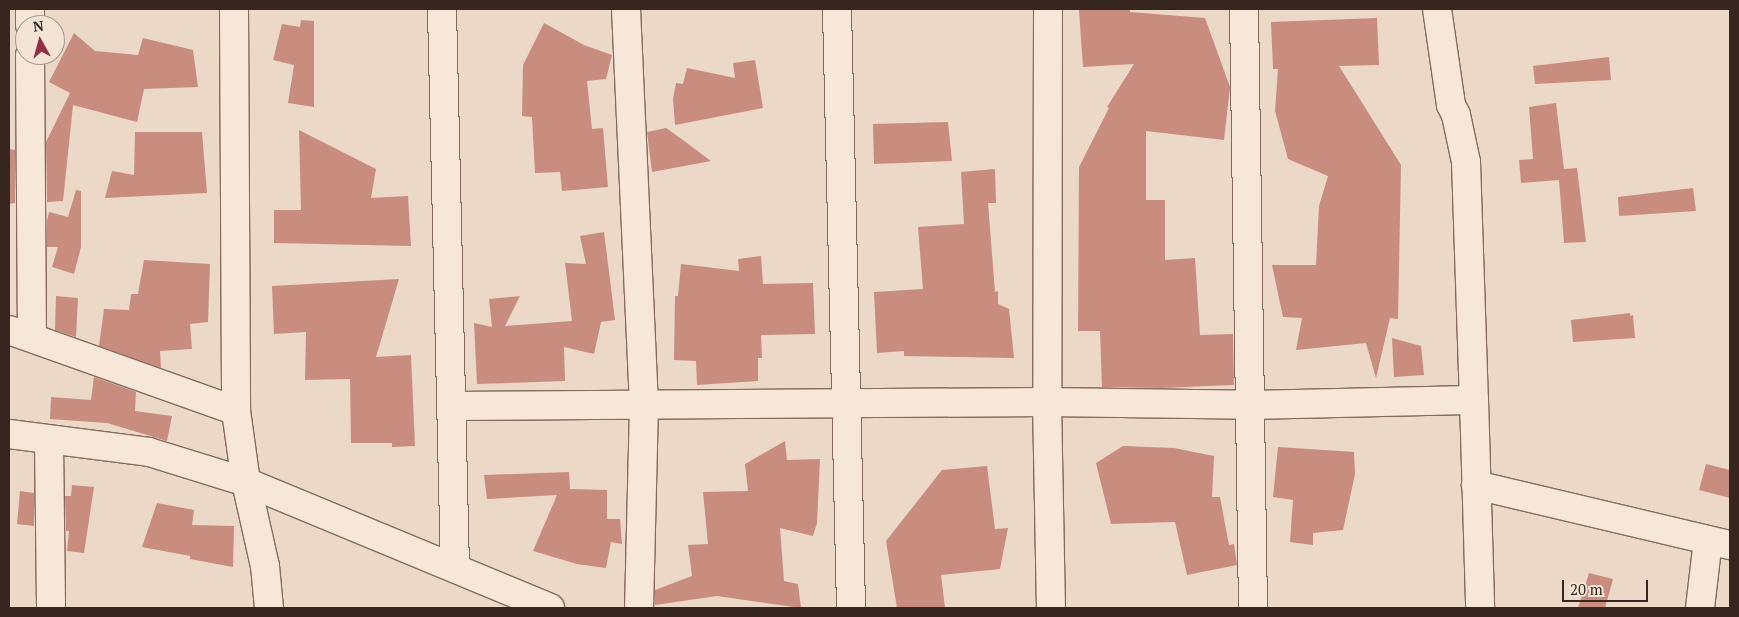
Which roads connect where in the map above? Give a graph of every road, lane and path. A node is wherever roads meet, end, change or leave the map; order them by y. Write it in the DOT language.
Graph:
graph roads {
  1 [pos="234,9"];
  2 [pos="442,9"];
  3 [pos="626,9"];
  4 [pos="837,9"];
  5 [pos="1048,9"];
  6 [pos="1244,9"];
  7 [pos="1437,9"];
  8 [pos="30,65"];
  9 [pos="20,333"];
  10 [pos="1474,400"];
  11 [pos="1047,402"];
  12 [pos="848,403"];
  13 [pos="644,405"];
  14 [pos="1250,405"];
  15 [pos="452,406"];
  16 [pos="236,411"];
  17 [pos="9,434"];
  18 [pos="49,441"];
  19 [pos="246,482"];
  20 [pos="1476,485"];
  21 [pos="1719,543"];
  22 [pos="455,568"];
  23 [pos="51,608"];
  24 [pos="269,608"];
  25 [pos="550,608"];
  26 [pos="639,608"];
  27 [pos="851,608"];
  28 [pos="1051,608"];
  29 [pos="1253,608"];
  30 [pos="1480,608"];
  31 [pos="1700,608"];
  1 -- 16 [label="street"];
  2 -- 15 [label="street"];
  3 -- 13 [label="street"];
  4 -- 12 [label="street"];
  5 -- 11 [label="street"];
  6 -- 14 [label="street"];
  7 -- 10 [label="street"];
  8 -- 9 [label="street"];
  9 -- 16 [label="street"];
  10 -- 14 [label="street"];
  10 -- 20 [label="street"];
  11 -- 12 [label="street"];
  11 -- 14 [label="street"];
  11 -- 28 [label="street"];
  12 -- 13 [label="street"];
  12 -- 27 [label="street"];
  13 -- 15 [label="street"];
  13 -- 26 [label="street"];
  14 -- 29 [label="street"];
  15 -- 22 [label="street"];
  16 -- 19 [label="street"];
  17 -- 18 [label="street"];
  18 -- 19 [label="street"];
  18 -- 23 [label="street"];
  19 -- 22 [label="street"];
  19 -- 24 [label="street"];
  20 -- 21 [label="street"];
  20 -- 30 [label="street"];
  21 -- 31 [label="street"];
  22 -- 25 [label="street"];
}
